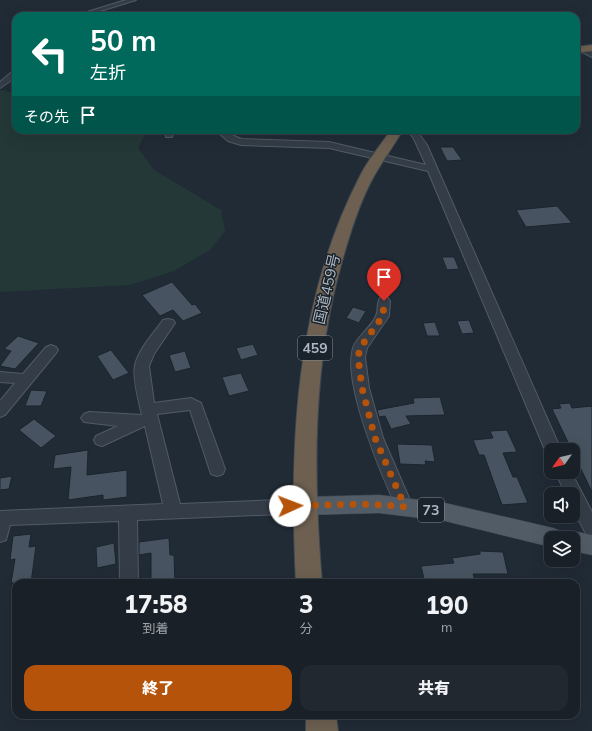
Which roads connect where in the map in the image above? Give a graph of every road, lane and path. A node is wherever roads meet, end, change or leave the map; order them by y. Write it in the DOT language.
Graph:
graph roads {
  1 [pos="133,0"];
  2 [pos="90,12"];
  3 [pos="584,49"];
  4 [pos="592,55"];
  5 [pos="0,73"];
  6 [pos="12,74"];
  7 [pos="12,76"];
  8 [pos="0,86"];
  9 [pos="226,134"];
  10 [pos="394,134"];
  11 [pos="415,134"];
  12 [pos="377,157"];
  13 [pos="432,169"];
  14 [pos="384,301"];
  15 [pos="168,323"];
  16 [pos="51,350"];
  17 [pos="0,377"];
  18 [pos="26,379"];
  19 [pos="0,411"];
  20 [pos="147,416"];
  21 [pos="89,418"];
  22 [pos="102,440"];
  23 [pos="550,443"];
  24 [pos="217,469"];
  25 [pos="567,479"];
  26 [pos="305,506"];
  27 [pos="405,507"];
  28 [pos="173,510"];
  29 [pos="128,512"];
  30 [pos="1,523"];
  31 [pos="592,529"];
  32 [pos="544,536"];
  33 [pos="580,543"];
  34 [pos="592,545"];
  35 [pos="129,579"];
  36 [pos="309,579"];
  37 [pos="321,719"];
  38 [pos="322,731"];
  1 -- 2 [label="street"];
  3 -- 4 [label="street"];
  5 -- 6 [label="street"];
  7 -- 8 [label="street"];
  9 -- 12 [label="street"];
  10 -- 12 [label="highway, 国道459号 / 459"];
  11 -- 13 [label="street"];
  12 -- 13 [label="street"];
  12 -- 26 [label="highway, 国道459号 / 459"];
  13 -- 23 [label="street"];
  14 -- 27 [label="street"];
  15 -- 20 [label="street"];
  16 -- 18 [label="street"];
  17 -- 18 [label="street"];
  18 -- 19 [label="street"];
  20 -- 21 [label="street"];
  20 -- 22 [label="street"];
  20 -- 24 [label="street"];
  20 -- 28 [label="street"];
  25 -- 31 [label="street"];
  26 -- 27 [label="main road, 73"];
  26 -- 28 [label="street"];
  26 -- 36 [label="highway, 国道459号 / 459"];
  27 -- 32 [label="main road, 73"];
  28 -- 29 [label="street"];
  29 -- 30 [label="street"];
  29 -- 35 [label="street"];
  33 -- 34 [label="main road"];
  37 -- 38 [label="highway"];
}
